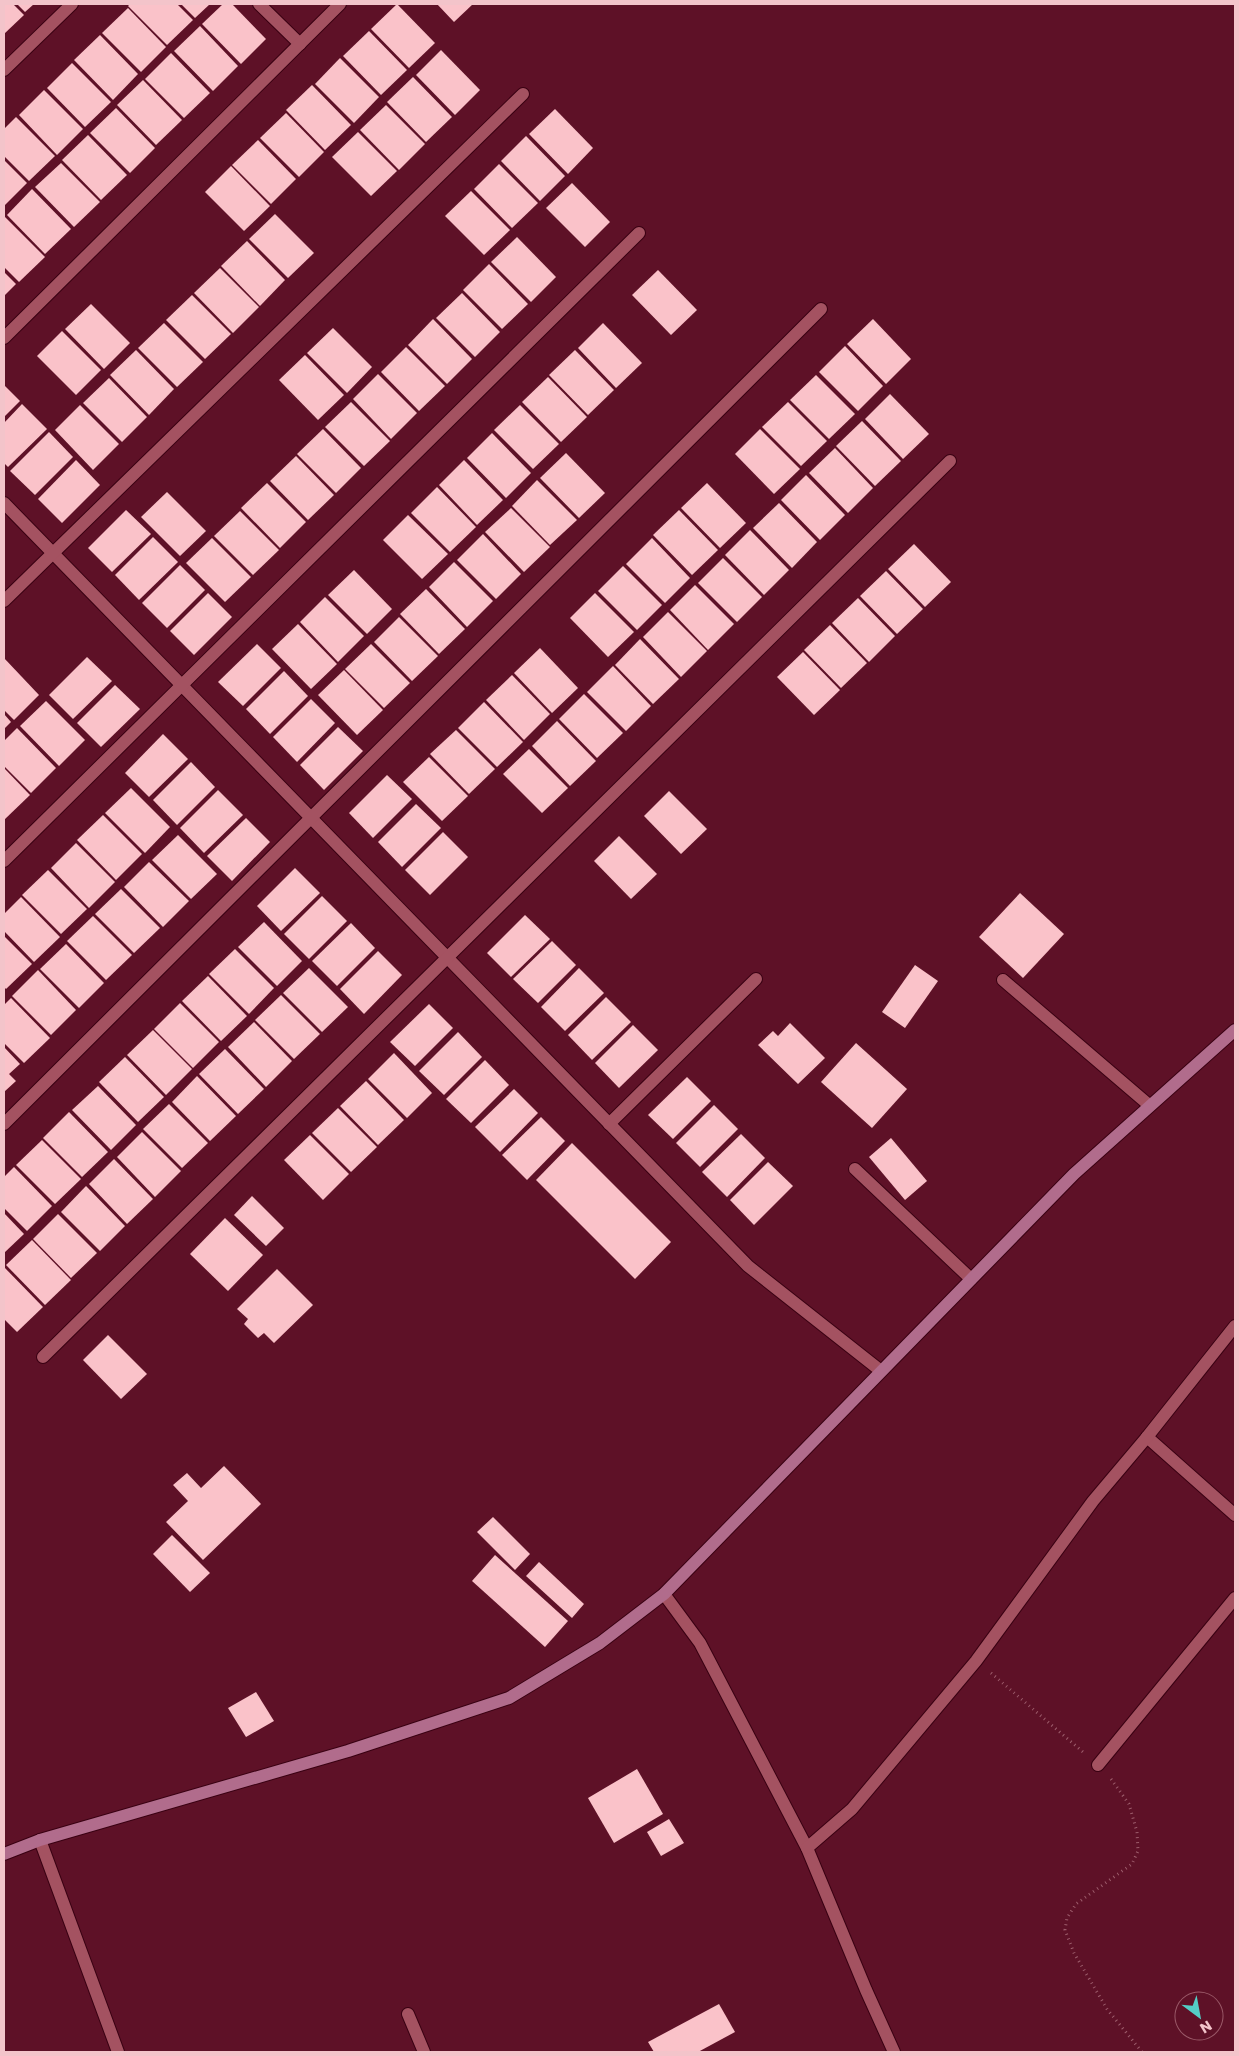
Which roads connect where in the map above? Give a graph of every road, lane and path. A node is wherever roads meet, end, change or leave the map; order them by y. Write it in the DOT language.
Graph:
graph roads {
  1 [pos="72,4"];
  2 [pos="259,4"];
  3 [pos="340,4"];
  4 [pos="300,44"];
  5 [pos="4,70"];
  6 [pos="523,94"];
  7 [pos="639,233"];
  8 [pos="821,309"];
  9 [pos="4,338"];
  10 [pos="950,461"];
  11 [pos="4,502"];
  12 [pos="53,553"];
  13 [pos="4,601"];
  14 [pos="182,685"];
  15 [pos="311,818"];
  16 [pos="4,861"];
  17 [pos="448,958"];
  18 [pos="756,979"];
  19 [pos="1003,980"];
  20 [pos="1235,1030"];
  21 [pos="1150,1105"];
  22 [pos="4,1124"];
  23 [pos="610,1124"];
  24 [pos="855,1169"];
  25 [pos="971,1279"];
  26 [pos="1235,1326"];
  27 [pos="43,1357"];
  28 [pos="881,1370"];
  29 [pos="1147,1437"];
  30 [pos="1235,1515"];
  31 [pos="664,1594"];
  32 [pos="1235,1598"];
  33 [pos="976,1661"];
  34 [pos="1098,1765"];
  35 [pos="40,1840"];
  36 [pos="807,1848"];
  37 [pos="4,1854"];
  38 [pos="408,2014"];
  39 [pos="118,2052"];
  40 [pos="424,2052"];
  41 [pos="894,2052"];
  42 [pos="1142,2052"];
  1 -- 5 [label="street"];
  2 -- 4 [label="street"];
  3 -- 4 [label="street"];
  4 -- 9 [label="street"];
  6 -- 12 [label="street"];
  7 -- 14 [label="street"];
  8 -- 15 [label="street"];
  10 -- 17 [label="street"];
  11 -- 12 [label="street"];
  12 -- 13 [label="street"];
  12 -- 14 [label="street"];
  14 -- 15 [label="street"];
  14 -- 16 [label="street"];
  15 -- 17 [label="street"];
  15 -- 22 [label="street"];
  17 -- 23 [label="street"];
  17 -- 27 [label="street"];
  18 -- 23 [label="street"];
  19 -- 21 [label="street"];
  20 -- 21 [label="main road"];
  21 -- 25 [label="main road"];
  23 -- 28 [label="street"];
  24 -- 25 [label="street"];
  25 -- 28 [label="main road"];
  26 -- 29 [label="street"];
  28 -- 31 [label="main road"];
  29 -- 30 [label="street"];
  29 -- 33 [label="street"];
  31 -- 35 [label="main road"];
  31 -- 36 [label="street"];
  32 -- 34 [label="street"];
  33 -- 34 [label="path"];
  33 -- 36 [label="street"];
  34 -- 42 [label="path"];
  35 -- 37 [label="main road"];
  35 -- 39 [label="street"];
  36 -- 41 [label="street"];
  38 -- 40 [label="street"];
}
